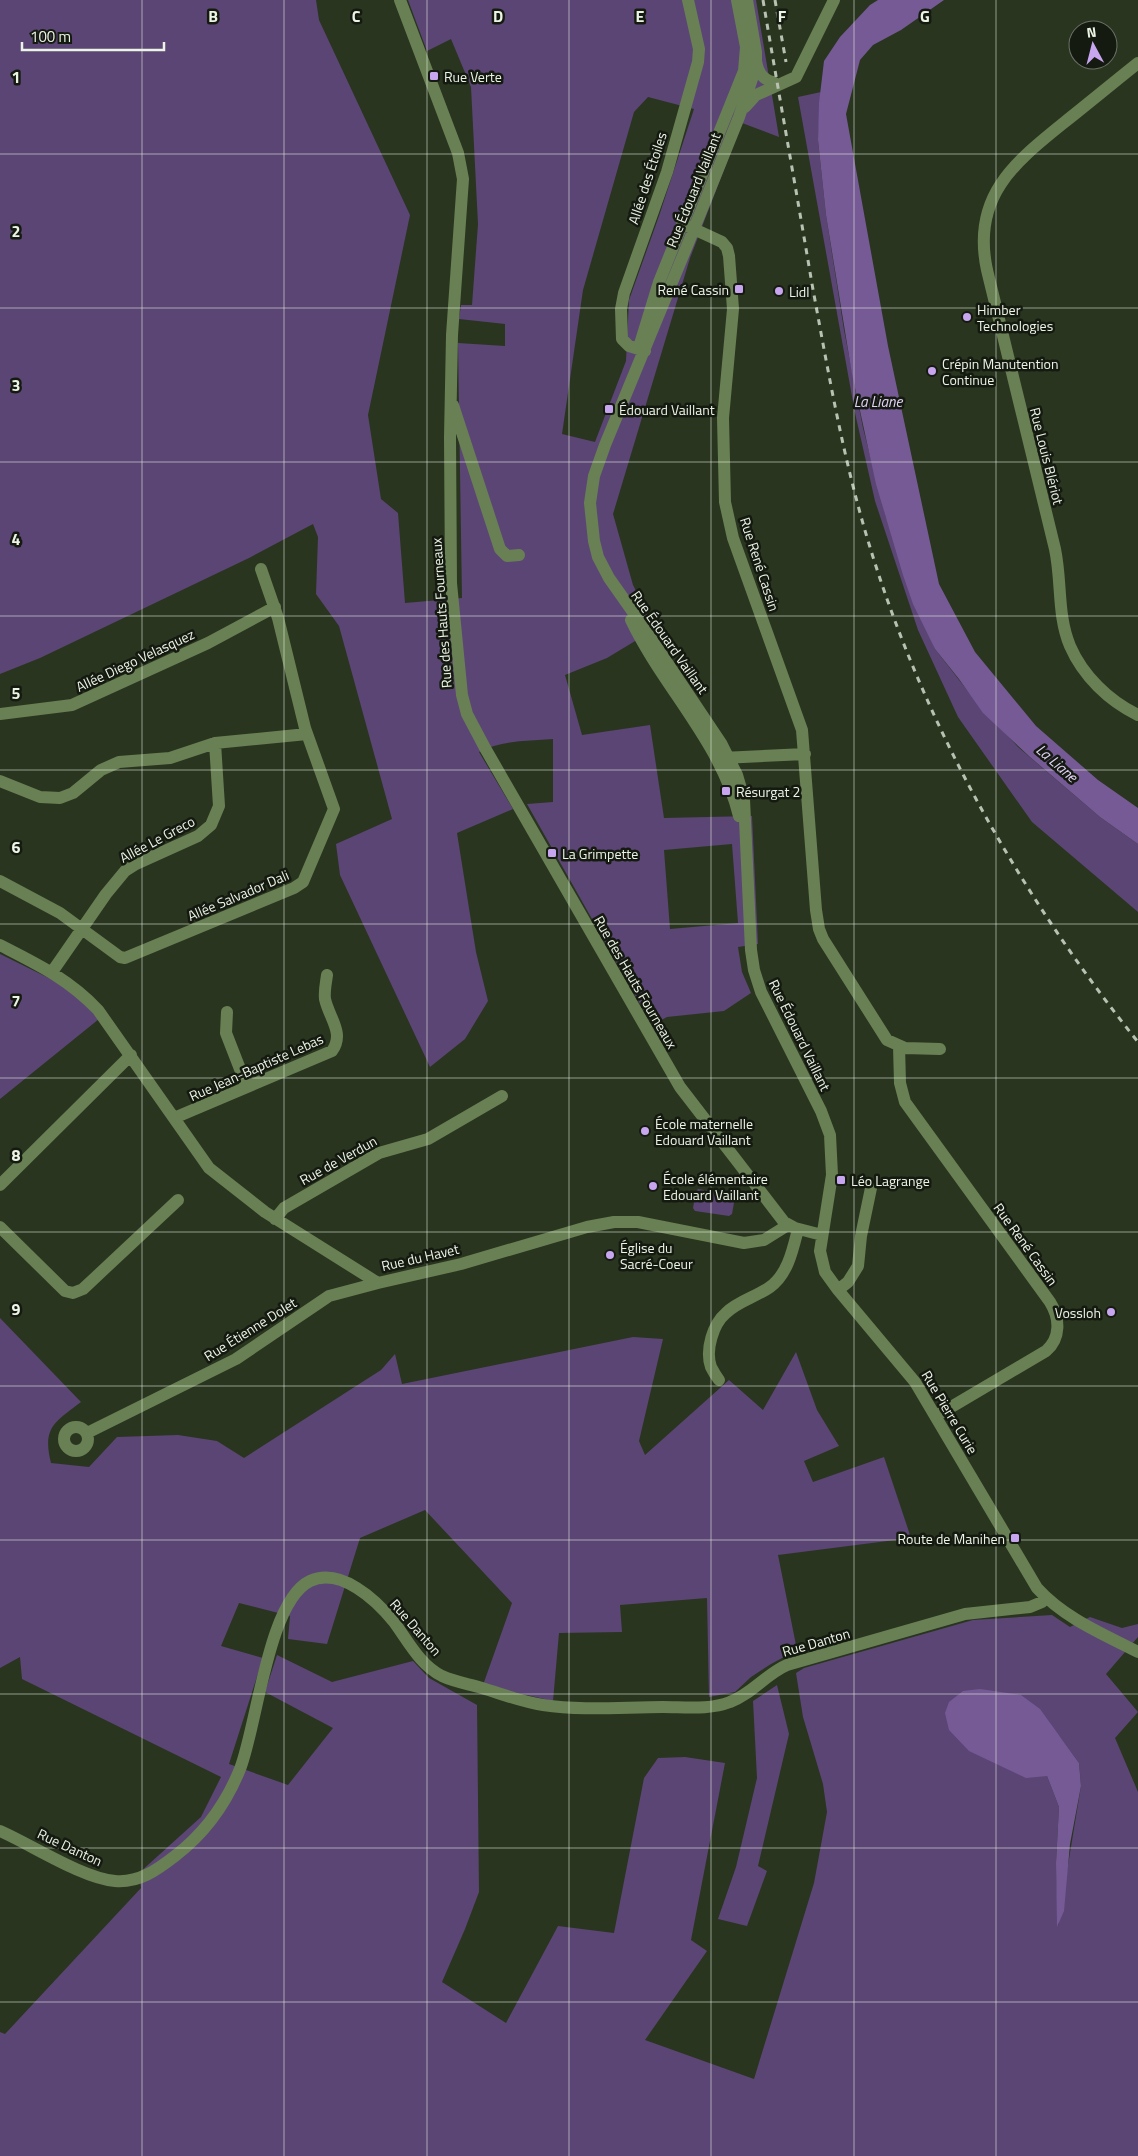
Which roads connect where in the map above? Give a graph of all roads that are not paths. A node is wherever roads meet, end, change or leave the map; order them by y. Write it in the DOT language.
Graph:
graph roads {
  1 [pos="400,0"];
  2 [pos="688,0"];
  3 [pos="737,0"];
  4 [pos="747,0"];
  5 [pos="834,0"];
  6 [pos="752,58"];
  7 [pos="1138,63"];
  8 [pos="759,85"];
  9 [pos="734,98"];
  10 [pos="689,226"];
  11 [pos="642,350"];
  12 [pos="450,398"];
  13 [pos="519,555"];
  14 [pos="261,569"];
  15 [pos="618,593"];
  16 [pos="274,606"];
  17 [pos="0,714"];
  18 [pos="1138,714"];
  19 [pos="307,734"];
  20 [pos="215,743"];
  21 [pos="805,754"];
  22 [pos="730,758"];
  23 [pos="716,759"];
  24 [pos="0,781"];
  25 [pos="745,846"];
  26 [pos="0,881"];
  27 [pos="82,928"];
  28 [pos="0,945"];
  29 [pos="52,972"];
  30 [pos="327,976"];
  31 [pos="227,1012"];
  32 [pos="899,1046"];
  33 [pos="940,1049"];
  34 [pos="131,1054"];
  35 [pos="247,1087"];
  36 [pos="502,1096"];
  37 [pos="174,1118"];
  38 [pos="0,1184"];
  39 [pos="871,1188"];
  40 [pos="178,1200"];
  41 [pos="275,1219"];
  42 [pos="0,1227"];
  43 [pos="793,1227"];
  44 [pos="822,1234"];
  45 [pos="378,1283"];
  46 [pos="838,1290"];
  47 [pos="719,1380"];
  48 [pos="936,1416"];
  49 [pos="87,1432"];
  50 [pos="1046,1597"];
  51 [pos="1138,1652"];
  52 [pos="0,1831"];
  1 -- 12 [label="street, Rue des Hauts Fourneaux"];
  2 -- 11 [label="street, Allée des Étoiles"];
  3 -- 6 [label="street, Rue Édouard Vaillant"];
  4 -- 6 [label="street, Rue Édouard Vaillant"];
  5 -- 8 [label="street"];
  6 -- 8 [label="street, Rue Édouard Vaillant"];
  6 -- 8 [label="street"];
  6 -- 9 [label="street, Rue Édouard Vaillant"];
  7 -- 18 [label="street, Rue Louis Blériot"];
  8 -- 9 [label="street"];
  8 -- 10 [label="street, Rue Édouard Vaillant"];
  9 -- 10 [label="street, Rue Édouard Vaillant"];
  10 -- 11 [label="street, Rue Édouard Vaillant"];
  10 -- 21 [label="street, Rue René Cassin"];
  11 -- 15 [label="street, Rue Édouard Vaillant"];
  12 -- 13 [label="street"];
  12 -- 43 [label="street, Rue des Hauts Fourneaux"];
  14 -- 16 [label="street, Allée Salvador Dali"];
  15 -- 22 [label="street, Rue Édouard Vaillant"];
  15 -- 23 [label="street, Rue Édouard Vaillant"];
  16 -- 17 [label="street, Allée Diego Velasquez"];
  16 -- 19 [label="street, Allée Salvador Dali"];
  19 -- 20 [label="street"];
  19 -- 27 [label="street, Allée Salvador Dali"];
  20 -- 24 [label="street"];
  20 -- 27 [label="street, Allée Le Greco"];
  21 -- 22 [label="street"];
  21 -- 32 [label="street, Rue René Cassin"];
  22 -- 23 [label="street"];
  22 -- 25 [label="street, Rue Édouard Vaillant"];
  23 -- 25 [label="street, Rue Édouard Vaillant"];
  25 -- 44 [label="street, Rue Édouard Vaillant"];
  26 -- 27 [label="street, Allée Salvador Dali"];
  27 -- 29 [label="street, Allée Le Greco"];
  28 -- 29 [label="street, Rue du Havet"];
  29 -- 34 [label="street, Rue du Havet"];
  30 -- 35 [label="street, Rue Jean-Baptiste Lebas"];
  31 -- 35 [label="street"];
  32 -- 33 [label="street"];
  32 -- 48 [label="street, Rue René Cassin"];
  34 -- 37 [label="street, Rue du Havet"];
  34 -- 38 [label="street"];
  35 -- 37 [label="street, Rue Jean-Baptiste Lebas"];
  36 -- 41 [label="street, Rue de Verdun"];
  37 -- 41 [label="street, Rue du Havet"];
  39 -- 46 [label="street"];
  40 -- 42 [label="street"];
  41 -- 45 [label="street, Rue du Havet"];
  43 -- 44 [label="street"];
  43 -- 45 [label="street, Rue du Havet"];
  43 -- 47 [label="street"];
  44 -- 46 [label="street, Rue Pierre Curie"];
  45 -- 49 [label="street, Rue Étienne Dolet"];
  46 -- 48 [label="street, Rue Pierre Curie"];
  48 -- 50 [label="street, Rue Pierre Curie"];
  50 -- 51 [label="street, Rue Pierre Curie"];
  50 -- 52 [label="street, Rue Danton"];
}
